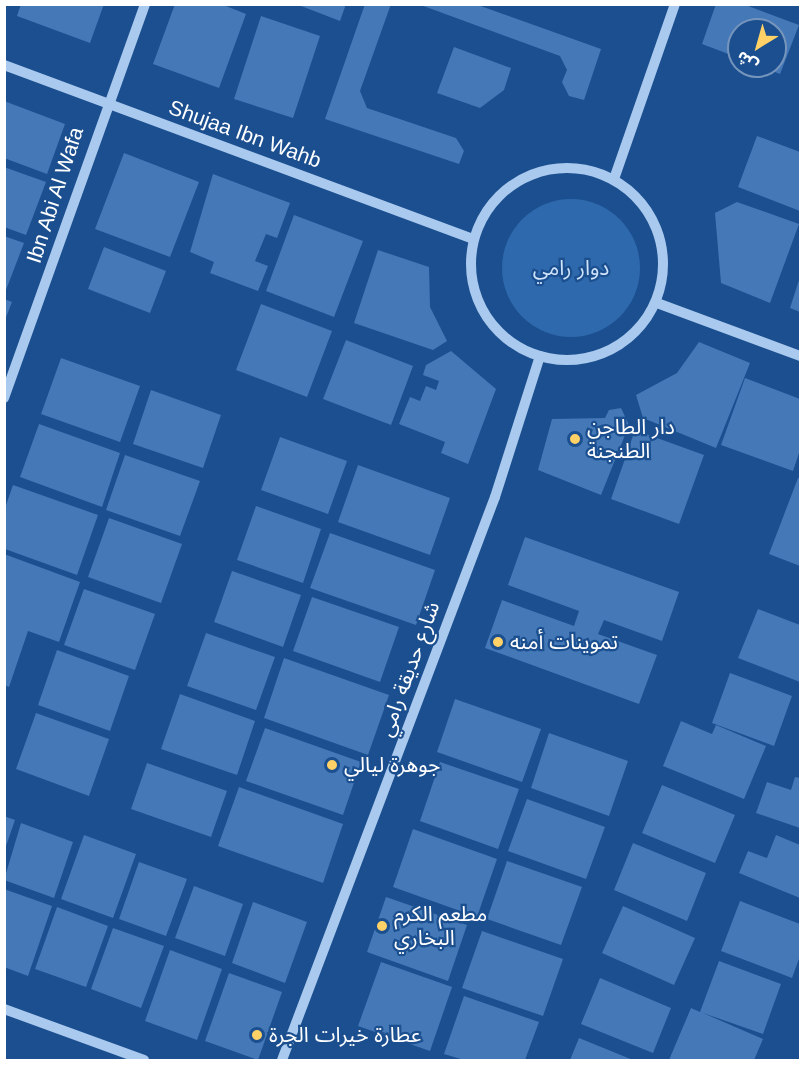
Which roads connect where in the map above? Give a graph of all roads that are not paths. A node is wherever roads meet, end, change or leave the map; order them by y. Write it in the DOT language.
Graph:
graph roads {
  1 [pos="145,4"];
  2 [pos="675,4"];
  3 [pos="4,65"];
  4 [pos="106,104"];
  5 [pos="614,179"];
  6 [pos="473,239"];
  7 [pos="657,303"];
  8 [pos="540,356"];
  9 [pos="801,356"];
  10 [pos="4,399"];
  11 [pos="4,1010"];
  12 [pos="144,1060"];
  13 [pos="282,1060"];
  1 -- 4 [label="street, Ibn Abi Al Wafa"];
  2 -- 5 [label="street"];
  3 -- 4 [label="street, Shujaa Ibn Wahb"];
  4 -- 6 [label="street, Shujaa Ibn Wahb"];
  4 -- 10 [label="street, Ibn Abi Al Wafa"];
  5 -- 6 [label="street"];
  5 -- 7 [label="street"];
  6 -- 8 [label="street"];
  7 -- 8 [label="street"];
  7 -- 9 [label="street"];
  8 -- 13 [label="street, شارع حديقة رامي"];
  11 -- 12 [label="street"];
}
